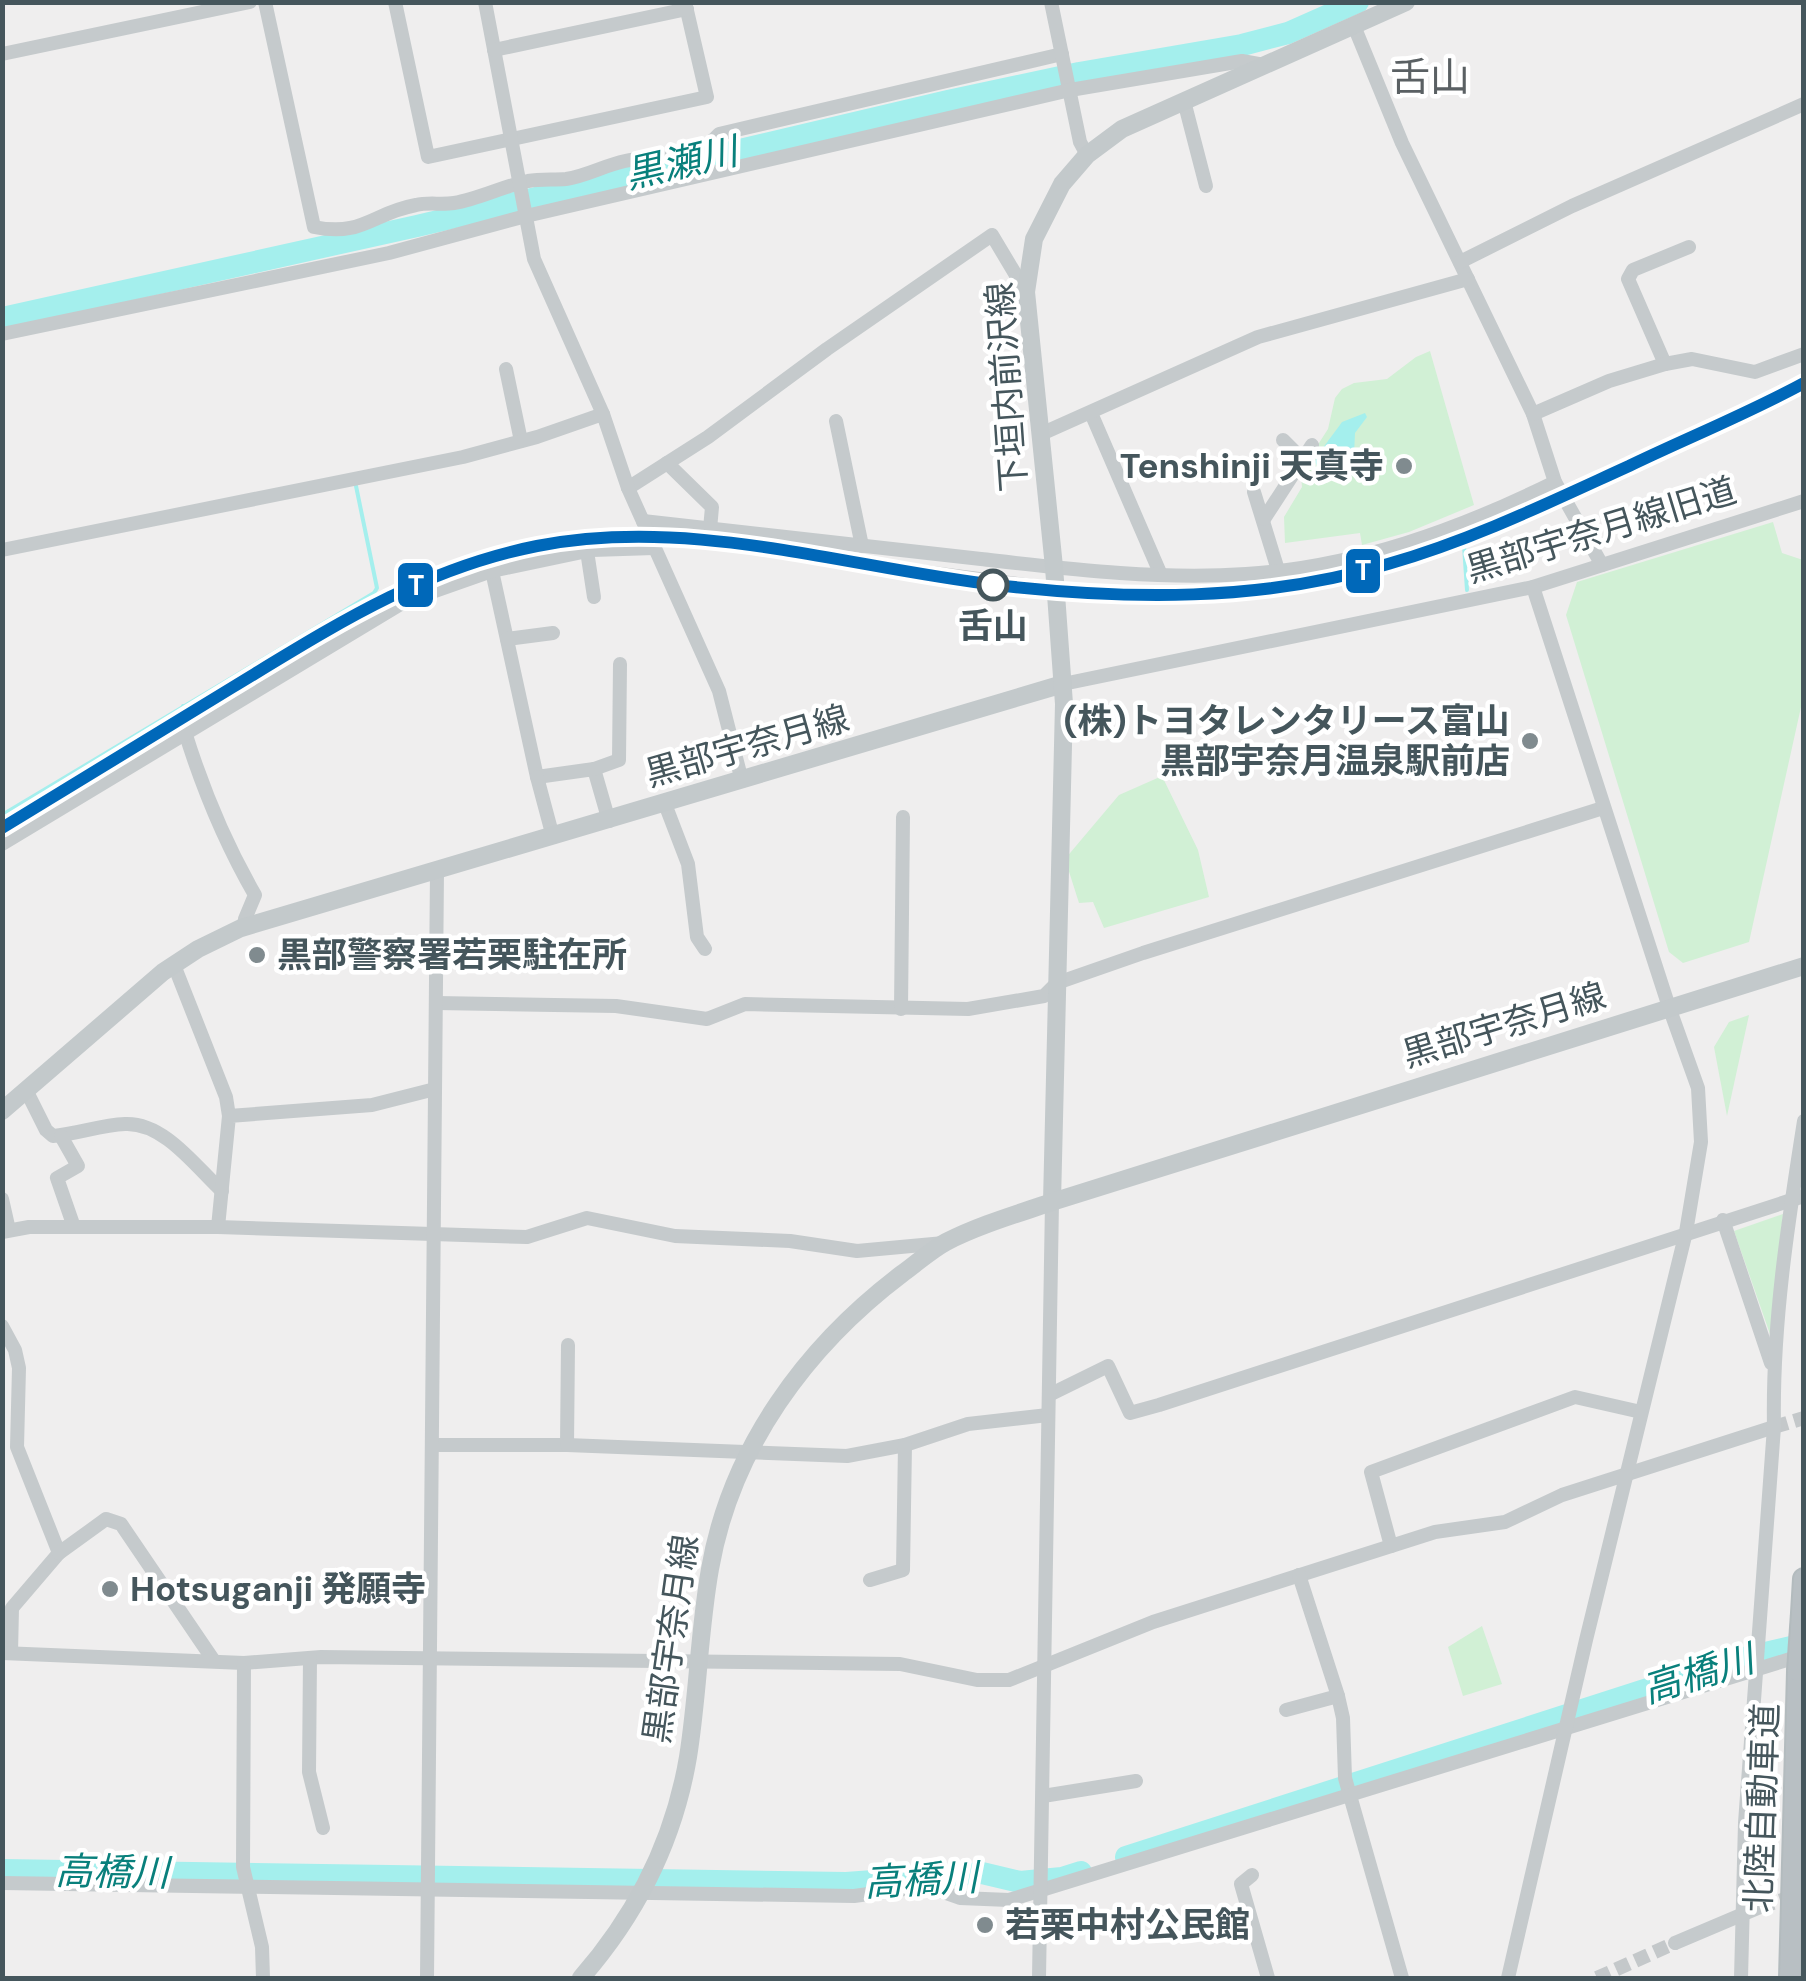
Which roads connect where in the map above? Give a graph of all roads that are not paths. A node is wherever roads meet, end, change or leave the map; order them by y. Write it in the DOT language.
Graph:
graph roads {
  1 [pos="250,2"];
  2 [pos="265,2"];
  3 [pos="395,2"];
  4 [pos="485,2"];
  5 [pos="1051,2"];
  6 [pos="1406,2"];
  7 [pos="686,6"];
  8 [pos="1354,26"];
  9 [pos="494,50"];
  10 [pos="2,54"];
  11 [pos="1063,58"];
  12 [pos="1264,65"];
  13 [pos="1070,90"];
  14 [pos="1184,101"];
  15 [pos="1804,104"];
  16 [pos="513,140"];
  17 [pos="1087,155"];
  18 [pos="521,186"];
  19 [pos="1206,186"];
  20 [pos="526,216"];
  21 [pos="1688,246"];
  22 [pos="1460,262"];
  23 [pos="1468,279"];
  24 [pos="1026,292"];
  25 [pos="2,334"];
  26 [pos="1804,354"];
  27 [pos="1665,364"];
  28 [pos="506,369"];
  29 [pos="1092,413"];
  30 [pos="603,414"];
  31 [pos="1534,414"];
  32 [pos="836,422"];
  33 [pos="1041,434"];
  34 [pos="1282,440"];
  35 [pos="522,441"];
  36 [pos="1312,445"];
  37 [pos="1303,460"];
  38 [pos="668,463"];
  39 [pos="1555,482"];
  40 [pos="628,488"];
  41 [pos="1254,492"];
  42 [pos="1804,501"];
  43 [pos="1264,519"];
  44 [pos="643,521"];
  45 [pos="710,529"];
  46 [pos="862,546"];
  47 [pos="654,548"];
  48 [pos="2,550"];
  49 [pos="587,551"];
  50 [pos="1602,564"];
  51 [pos="1054,567"];
  52 [pos="492,570"];
  53 [pos="1278,570"];
  54 [pos="1161,576"];
  55 [pos="1533,587"];
  56 [pos="594,597"];
  57 [pos="553,634"];
  58 [pos="507,639"];
  59 [pos="620,664"];
  60 [pos="1062,684"];
  61 [pos="185,732"];
  62 [pos="594,769"];
  63 [pos="537,776"];
  64 [pos="742,781"];
  65 [pos="665,804"];
  66 [pos="1604,808"];
  67 [pos="903,818"];
  68 [pos="609,821"];
  69 [pos="553,837"];
  70 [pos="2,844"];
  71 [pos="437,871"];
  72 [pos="247,926"];
  73 [pos="705,948"];
  74 [pos="174,965"];
  75 [pos="1804,966"];
  76 [pos="1057,984"];
  77 [pos="436,1003"];
  78 [pos="1668,1007"];
  79 [pos="901,1009"];
  80 [pos="435,1089"];
  81 [pos="27,1092"];
  82 [pos="2,1110"];
  83 [pos="229,1116"];
  84 [pos="1804,1121"];
  85 [pos="60,1136"];
  86 [pos="222,1191"];
  87 [pos="1797,1197"];
  88 [pos="2,1199"];
  89 [pos="1052,1202"];
  90 [pos="1723,1220"];
  91 [pos="74,1227"];
  92 [pos="218,1227"];
  93 [pos="6,1231"];
  94 [pos="434,1232"];
  95 [pos="1686,1232"];
  96 [pos="944,1243"];
  97 [pos="2,1326"];
  98 [pos="568,1345"];
  99 [pos="1773,1368"];
  100 [pos="1049,1395"];
  101 [pos="1641,1412"];
  102 [pos="1048,1414"];
  103 [pos="1774,1427"];
  104 [pos="904,1444"];
  105 [pos="432,1445"];
  106 [pos="567,1445"];
  107 [pos="747,1452"];
  108 [pos="1626,1474"];
  109 [pos="1391,1546"];
  110 [pos="59,1552"];
  111 [pos="1299,1576"];
  112 [pos="1804,1579"];
  113 [pos="870,1580"];
  114 [pos="1802,1613"];
  115 [pos="7,1653"];
  116 [pos="310,1658"];
  117 [pos="430,1658"];
  118 [pos="214,1660"];
  119 [pos="698,1661"];
  120 [pos="244,1663"];
  121 [pos="1801,1663"];
  122 [pos="1045,1668"];
  123 [pos="1757,1671"];
  124 [pos="1338,1696"];
  125 [pos="1286,1710"];
  126 [pos="1564,1729"];
  127 [pos="1136,1781"];
  128 [pos="1043,1796"];
  129 [pos="1350,1796"];
  130 [pos="323,1828"];
  131 [pos="1252,1874"];
  132 [pos="2,1883"];
  133 [pos="248,1887"];
  134 [pos="428,1889"];
  135 [pos="641,1892"];
  136 [pos="1042,1893"];
  137 [pos="1760,1907"];
  138 [pos="1741,1913"];
  139 [pos="1675,1943"];
  140 [pos="263,1978"];
  141 [pos="426,1978"];
  142 [pos="581,1978"];
  143 [pos="1039,1978"];
  144 [pos="1268,1978"];
  145 [pos="1402,1978"];
  146 [pos="1508,1978"];
  147 [pos="1742,1978"];
  148 [pos="1787,1978"];
  1 -- 10 [label="street"];
  2 -- 18 [label="street"];
  3 -- 16 [label="street"];
  4 -- 9 [label="street"];
  5 -- 11 [label="street"];
  6 -- 8 [label="main road, 下垣内前沢線"];
  7 -- 9 [label="street"];
  7 -- 16 [label="street"];
  8 -- 12 [label="main road, 下垣内前沢線"];
  8 -- 22 [label="street"];
  9 -- 16 [label="street"];
  11 -- 13 [label="street"];
  11 -- 18 [label="street"];
  12 -- 13 [label="street"];
  12 -- 14 [label="main road, 下垣内前沢線"];
  13 -- 17 [label="street"];
  13 -- 20 [label="street"];
  14 -- 17 [label="main road, 下垣内前沢線"];
  14 -- 19 [label="street"];
  15 -- 22 [label="street"];
  16 -- 18 [label="street"];
  17 -- 24 [label="main road, 下垣内前沢線"];
  18 -- 20 [label="street"];
  20 -- 25 [label="street"];
  20 -- 30 [label="street"];
  21 -- 27 [label="street"];
  22 -- 23 [label="street"];
  23 -- 29 [label="street"];
  23 -- 31 [label="street"];
  24 -- 33 [label="main road, 下垣内前沢線"];
  24 -- 38 [label="street"];
  26 -- 27 [label="street"];
  27 -- 31 [label="street"];
  28 -- 35 [label="street"];
  29 -- 33 [label="street"];
  29 -- 54 [label="street"];
  30 -- 35 [label="street"];
  30 -- 40 [label="street"];
  31 -- 39 [label="street"];
  32 -- 46 [label="street"];
  33 -- 51 [label="main road, 下垣内前沢線"];
  34 -- 37 [label="street"];
  35 -- 48 [label="street"];
  36 -- 37 [label="street"];
  37 -- 43 [label="street"];
  38 -- 40 [label="street"];
  38 -- 45 [label="street"];
  39 -- 50 [label="street"];
  39 -- 53 [label="street"];
  40 -- 44 [label="street"];
  41 -- 43 [label="street"];
  42 -- 50 [label="street, 黒部宇奈月線旧道"];
  43 -- 53 [label="street"];
  44 -- 45 [label="street"];
  44 -- 47 [label="street"];
  45 -- 46 [label="street"];
  46 -- 51 [label="street"];
  47 -- 49 [label="street"];
  47 -- 64 [label="street"];
  49 -- 52 [label="street"];
  49 -- 56 [label="street"];
  50 -- 55 [label="street, 黒部宇奈月線旧道"];
  51 -- 54 [label="street"];
  51 -- 60 [label="main road, 下垣内前沢線"];
  52 -- 58 [label="street"];
  52 -- 61 [label="street"];
  53 -- 54 [label="street"];
  55 -- 60 [label="street, 黒部宇奈月線旧道"];
  55 -- 66 [label="street"];
  57 -- 58 [label="street"];
  58 -- 63 [label="street"];
  59 -- 62 [label="street"];
  60 -- 64 [label="main road, 黒部宇奈月線"];
  60 -- 76 [label="main road"];
  61 -- 70 [label="street"];
  61 -- 72 [label="street"];
  62 -- 63 [label="street"];
  62 -- 68 [label="street"];
  63 -- 69 [label="street"];
  64 -- 65 [label="main road, 黒部宇奈月線"];
  65 -- 68 [label="main road, 黒部宇奈月線"];
  65 -- 73 [label="street"];
  66 -- 76 [label="street"];
  66 -- 78 [label="street"];
  67 -- 79 [label="street"];
  68 -- 69 [label="main road, 黒部宇奈月線"];
  69 -- 71 [label="main road, 黒部宇奈月線"];
  71 -- 72 [label="main road, 黒部宇奈月線"];
  71 -- 77 [label="street"];
  72 -- 74 [label="main road, 黒部宇奈月線"];
  74 -- 81 [label="main road, 黒部宇奈月線"];
  74 -- 83 [label="street"];
  75 -- 78 [label="main road, 黒部宇奈月線"];
  76 -- 79 [label="street"];
  76 -- 89 [label="main road"];
  77 -- 79 [label="street"];
  77 -- 80 [label="street"];
  78 -- 89 [label="main road, 黒部宇奈月線"];
  78 -- 95 [label="street"];
  80 -- 83 [label="street"];
  80 -- 94 [label="street"];
  81 -- 82 [label="main road, 黒部宇奈月線"];
  81 -- 85 [label="street"];
  83 -- 86 [label="street"];
  84 -- 87 [label="street"];
  85 -- 86 [label="street"];
  85 -- 91 [label="street"];
  86 -- 92 [label="street"];
  87 -- 90 [label="street"];
  87 -- 99 [label="street"];
  88 -- 93 [label="street"];
  89 -- 96 [label="main road, 黒部宇奈月線"];
  89 -- 100 [label="street"];
  90 -- 95 [label="street"];
  90 -- 99 [label="street"];
  91 -- 92 [label="street"];
  91 -- 93 [label="street"];
  92 -- 94 [label="street"];
  94 -- 96 [label="street"];
  94 -- 105 [label="street"];
  95 -- 100 [label="street"];
  95 -- 101 [label="street"];
  96 -- 107 [label="main road, 黒部宇奈月線"];
  97 -- 110 [label="street"];
  98 -- 106 [label="street"];
  99 -- 103 [label="street"];
  100 -- 102 [label="street"];
  101 -- 108 [label="street"];
  101 -- 109 [label="street"];
  102 -- 104 [label="street"];
  102 -- 122 [label="street"];
  103 -- 108 [label="street"];
  103 -- 123 [label="street"];
  104 -- 107 [label="street"];
  104 -- 113 [label="street"];
  105 -- 106 [label="street"];
  105 -- 117 [label="street"];
  106 -- 107 [label="street"];
  107 -- 119 [label="main road, 黒部宇奈月線"];
  108 -- 109 [label="street"];
  108 -- 126 [label="street"];
  109 -- 111 [label="street"];
  110 -- 115 [label="street"];
  110 -- 118 [label="street"];
  111 -- 122 [label="street"];
  111 -- 124 [label="street"];
  112 -- 114 [label="highway, 北陸自動車道"];
  114 -- 121 [label="highway, 北陸自動車道, bridge"];
  115 -- 118 [label="street"];
  116 -- 117 [label="street"];
  116 -- 120 [label="street"];
  116 -- 130 [label="street"];
  117 -- 119 [label="street"];
  117 -- 134 [label="street"];
  118 -- 120 [label="street"];
  119 -- 122 [label="street"];
  119 -- 135 [label="main road, 黒部宇奈月線"];
  120 -- 133 [label="street"];
  121 -- 123 [label="street"];
  121 -- 148 [label="highway, 北陸自動車道"];
  122 -- 128 [label="street"];
  123 -- 126 [label="street"];
  123 -- 138 [label="street"];
  124 -- 125 [label="street"];
  124 -- 129 [label="street"];
  126 -- 129 [label="street"];
  126 -- 146 [label="street"];
  127 -- 128 [label="street"];
  128 -- 136 [label="street"];
  129 -- 136 [label="street"];
  129 -- 145 [label="street"];
  131 -- 144 [label="street"];
  132 -- 133 [label="street"];
  133 -- 134 [label="street"];
  133 -- 140 [label="street"];
  134 -- 135 [label="street"];
  134 -- 141 [label="street"];
  135 -- 136 [label="street"];
  135 -- 142 [label="main road, 黒部宇奈月線"];
  136 -- 143 [label="street"];
  137 -- 138 [label="street"];
  138 -- 139 [label="street"];
  138 -- 147 [label="street"];
}
